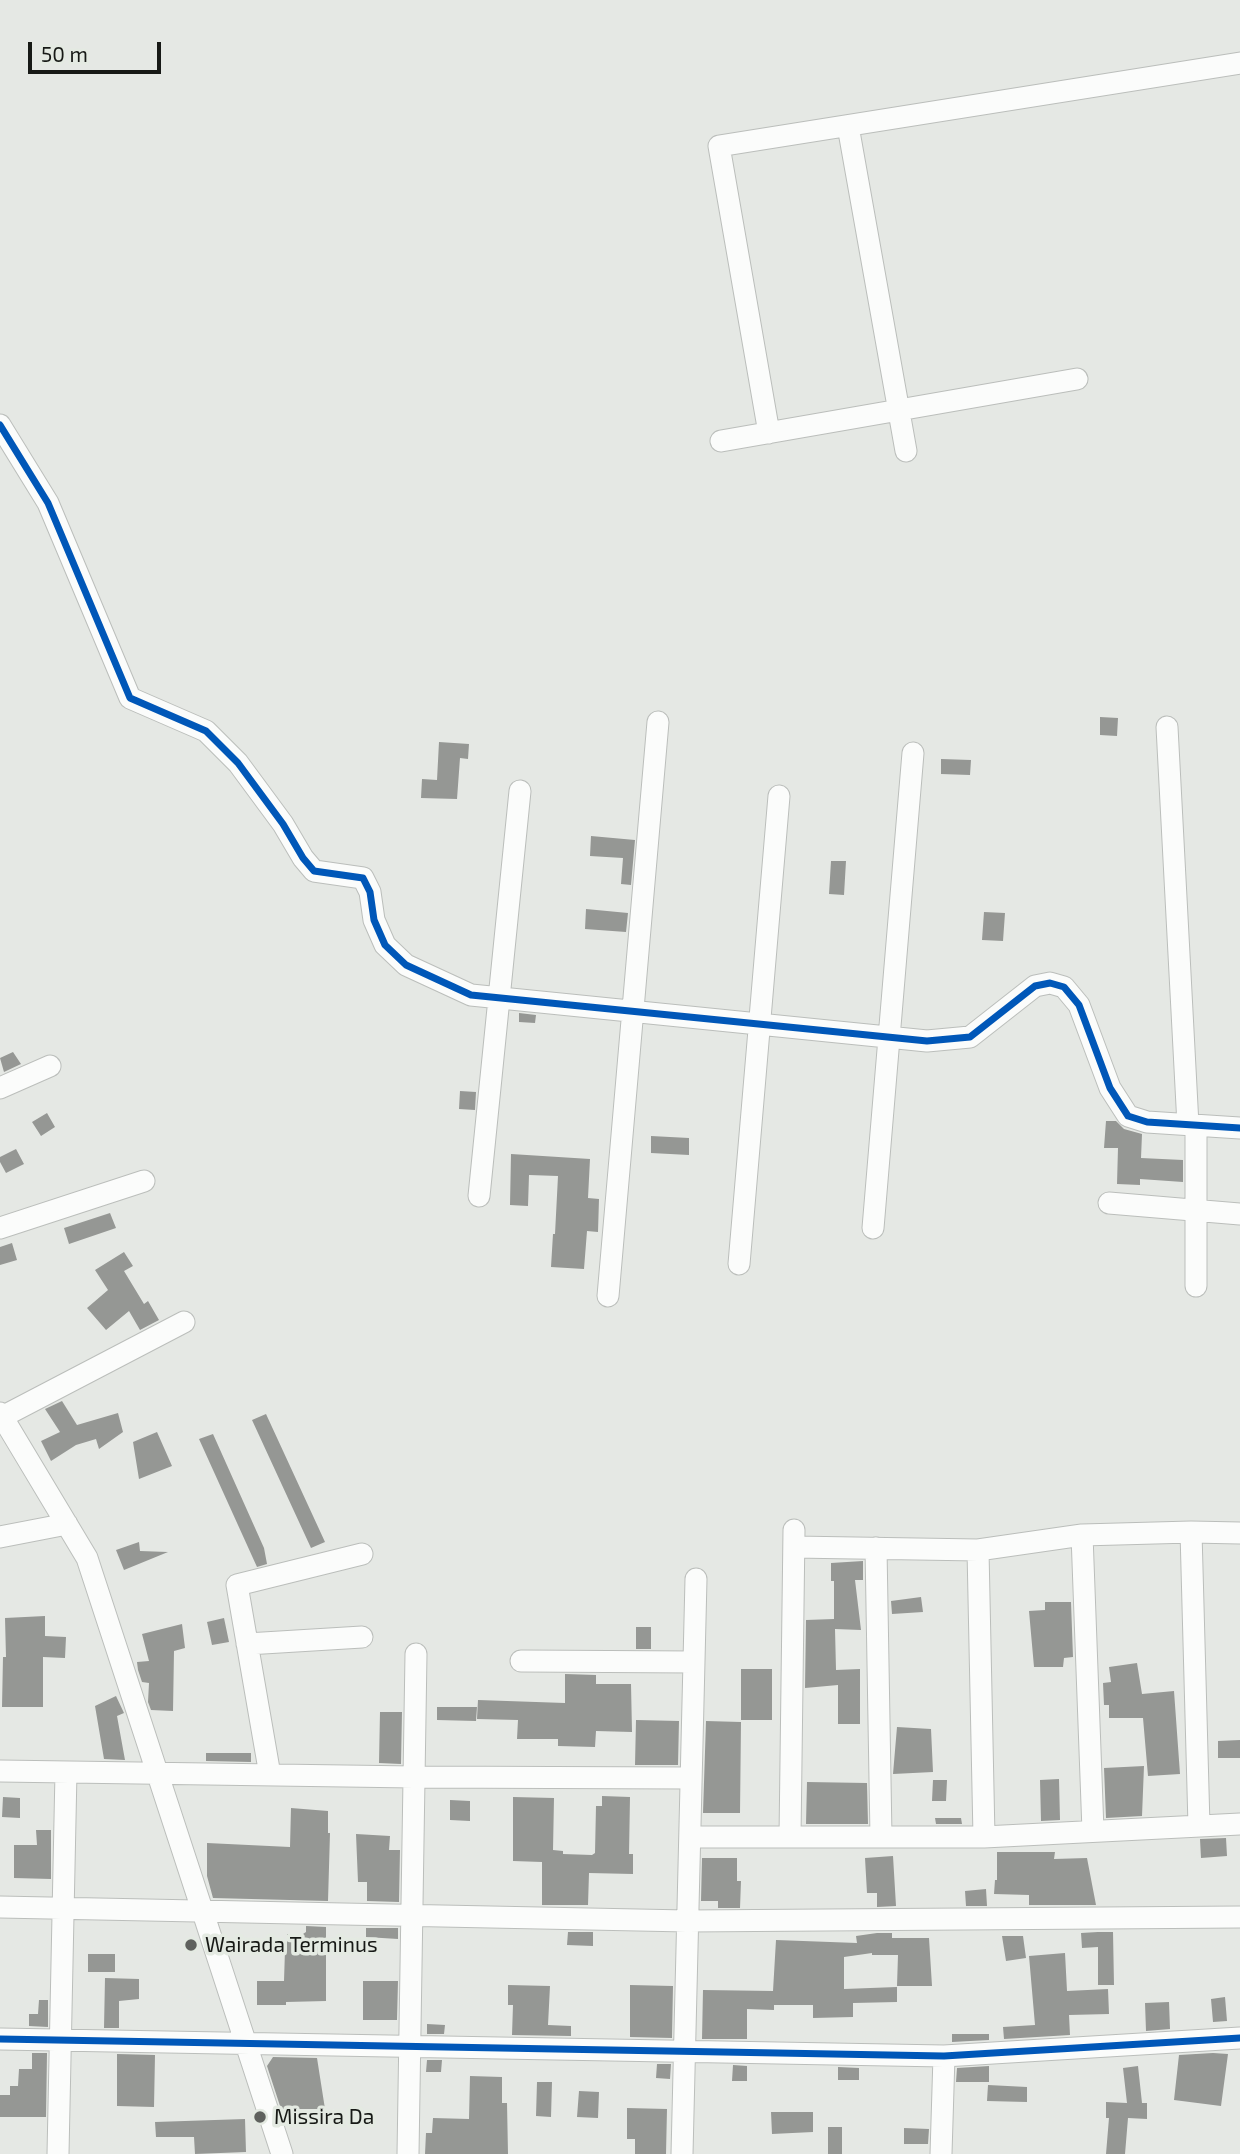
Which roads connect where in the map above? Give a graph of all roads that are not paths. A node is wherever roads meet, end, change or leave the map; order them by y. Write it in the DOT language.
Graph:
graph roads {
  1 [pos="1240,63"];
  2 [pos="848,126"];
  3 [pos="1077,379"];
  4 [pos="898,411"];
  5 [pos="0,425"];
  6 [pos="769,433"];
  7 [pos="721,441"];
  8 [pos="906,451"];
  9 [pos="658,722"];
  10 [pos="1167,727"];
  11 [pos="913,753"];
  12 [pos="520,792"];
  13 [pos="779,796"];
  14 [pos="499,998"];
  15 [pos="633,1011"];
  16 [pos="760,1024"];
  17 [pos="889,1037"];
  18 [pos="50,1066"];
  19 [pos="0,1088"];
  20 [pos="1192,1125"];
  21 [pos="1240,1128"];
  22 [pos="144,1181"];
  23 [pos="479,1196"];
  24 [pos="1108,1203"];
  25 [pos="1196,1210"];
  26 [pos="1240,1214"];
  27 [pos="0,1228"];
  28 [pos="873,1228"];
  29 [pos="739,1264"];
  30 [pos="1196,1286"];
  31 [pos="608,1296"];
  32 [pos="184,1322"];
  33 [pos="1,1415"];
  34 [pos="10,1450"];
  35 [pos="67,1524"];
  36 [pos="1191,1532"];
  37 [pos="1240,1532"];
  38 [pos="1082,1535"];
  39 [pos="0,1537"];
  40 [pos="876,1548"];
  41 [pos="978,1550"];
  42 [pos="362,1554"];
  43 [pos="696,1579"];
  44 [pos="362,1637"];
  45 [pos="247,1644"];
  46 [pos="416,1654"];
  47 [pos="521,1661"];
  48 [pos="694,1661"];
  49 [pos="0,1771"];
  50 [pos="66,1772"];
  51 [pos="158,1773"];
  52 [pos="270,1775"];
  53 [pos="414,1777"];
  54 [pos="691,1778"];
  55 [pos="1240,1824"];
  56 [pos="1199,1826"];
  57 [pos="1093,1831"];
  58 [pos="690,1837"];
  59 [pos="790,1837"];
  60 [pos="881,1837"];
  61 [pos="984,1837"];
  62 [pos="0,1907"];
  63 [pos="63,1908"];
  64 [pos="203,1911"];
  65 [pos="412,1916"];
  66 [pos="1240,1917"];
  67 [pos="687,1921"];
  68 [pos="1240,2038"];
  69 [pos="0,2039"];
  70 [pos="60,2040"];
  71 [pos="244,2044"];
  72 [pos="410,2047"];
  73 [pos="684,2051"];
  74 [pos="944,2056"];
  75 [pos="58,2154"];
  76 [pos="282,2154"];
  77 [pos="408,2154"];
  78 [pos="682,2154"];
  79 [pos="941,2154"];
  1 -- 2 [label="street"];
  2 -- 4 [label="street"];
  2 -- 6 [label="street"];
  3 -- 4 [label="street"];
  4 -- 6 [label="street"];
  4 -- 8 [label="street"];
  5 -- 14 [label="street"];
  6 -- 7 [label="street"];
  9 -- 15 [label="street"];
  10 -- 20 [label="street"];
  11 -- 17 [label="street"];
  12 -- 14 [label="street"];
  13 -- 16 [label="street"];
  14 -- 15 [label="street"];
  14 -- 23 [label="street"];
  15 -- 16 [label="street"];
  15 -- 31 [label="street"];
  16 -- 17 [label="street"];
  16 -- 29 [label="street"];
  17 -- 20 [label="street"];
  17 -- 28 [label="street"];
  18 -- 19 [label="street"];
  20 -- 21 [label="street"];
  20 -- 25 [label="street"];
  22 -- 27 [label="street"];
  24 -- 25 [label="street"];
  25 -- 26 [label="street"];
  25 -- 30 [label="street"];
  32 -- 33 [label="street"];
  33 -- 34 [label="street"];
  34 -- 35 [label="street"];
  35 -- 39 [label="street"];
  35 -- 51 [label="street"];
  36 -- 37 [label="street"];
  36 -- 38 [label="street"];
  36 -- 56 [label="street"];
  38 -- 41 [label="street"];
  38 -- 57 [label="street"];
  40 -- 41 [label="street"];
  40 -- 59 [label="street"];
  40 -- 60 [label="street"];
  41 -- 61 [label="street"];
  42 -- 45 [label="street"];
  43 -- 48 [label="street"];
  44 -- 45 [label="street"];
  45 -- 52 [label="street"];
  46 -- 53 [label="street"];
  47 -- 48 [label="street"];
  48 -- 54 [label="street"];
  49 -- 50 [label="street"];
  50 -- 51 [label="street"];
  50 -- 63 [label="street"];
  51 -- 52 [label="street"];
  51 -- 64 [label="street"];
  52 -- 53 [label="street"];
  53 -- 54 [label="street"];
  53 -- 65 [label="street"];
  54 -- 58 [label="street"];
  55 -- 56 [label="street"];
  56 -- 57 [label="street"];
  57 -- 61 [label="street"];
  58 -- 59 [label="street"];
  58 -- 67 [label="street"];
  59 -- 60 [label="street"];
  60 -- 61 [label="street"];
  62 -- 63 [label="street"];
  63 -- 64 [label="street"];
  63 -- 70 [label="street"];
  64 -- 65 [label="street"];
  64 -- 71 [label="street"];
  65 -- 67 [label="street"];
  65 -- 72 [label="street"];
  66 -- 67 [label="street"];
  67 -- 73 [label="street"];
  68 -- 74 [label="street"];
  69 -- 70 [label="street"];
  70 -- 71 [label="street"];
  70 -- 75 [label="street"];
  71 -- 72 [label="street"];
  71 -- 76 [label="street"];
  72 -- 73 [label="street"];
  72 -- 77 [label="street"];
  73 -- 74 [label="street"];
  73 -- 78 [label="street"];
  74 -- 79 [label="street"];
}
